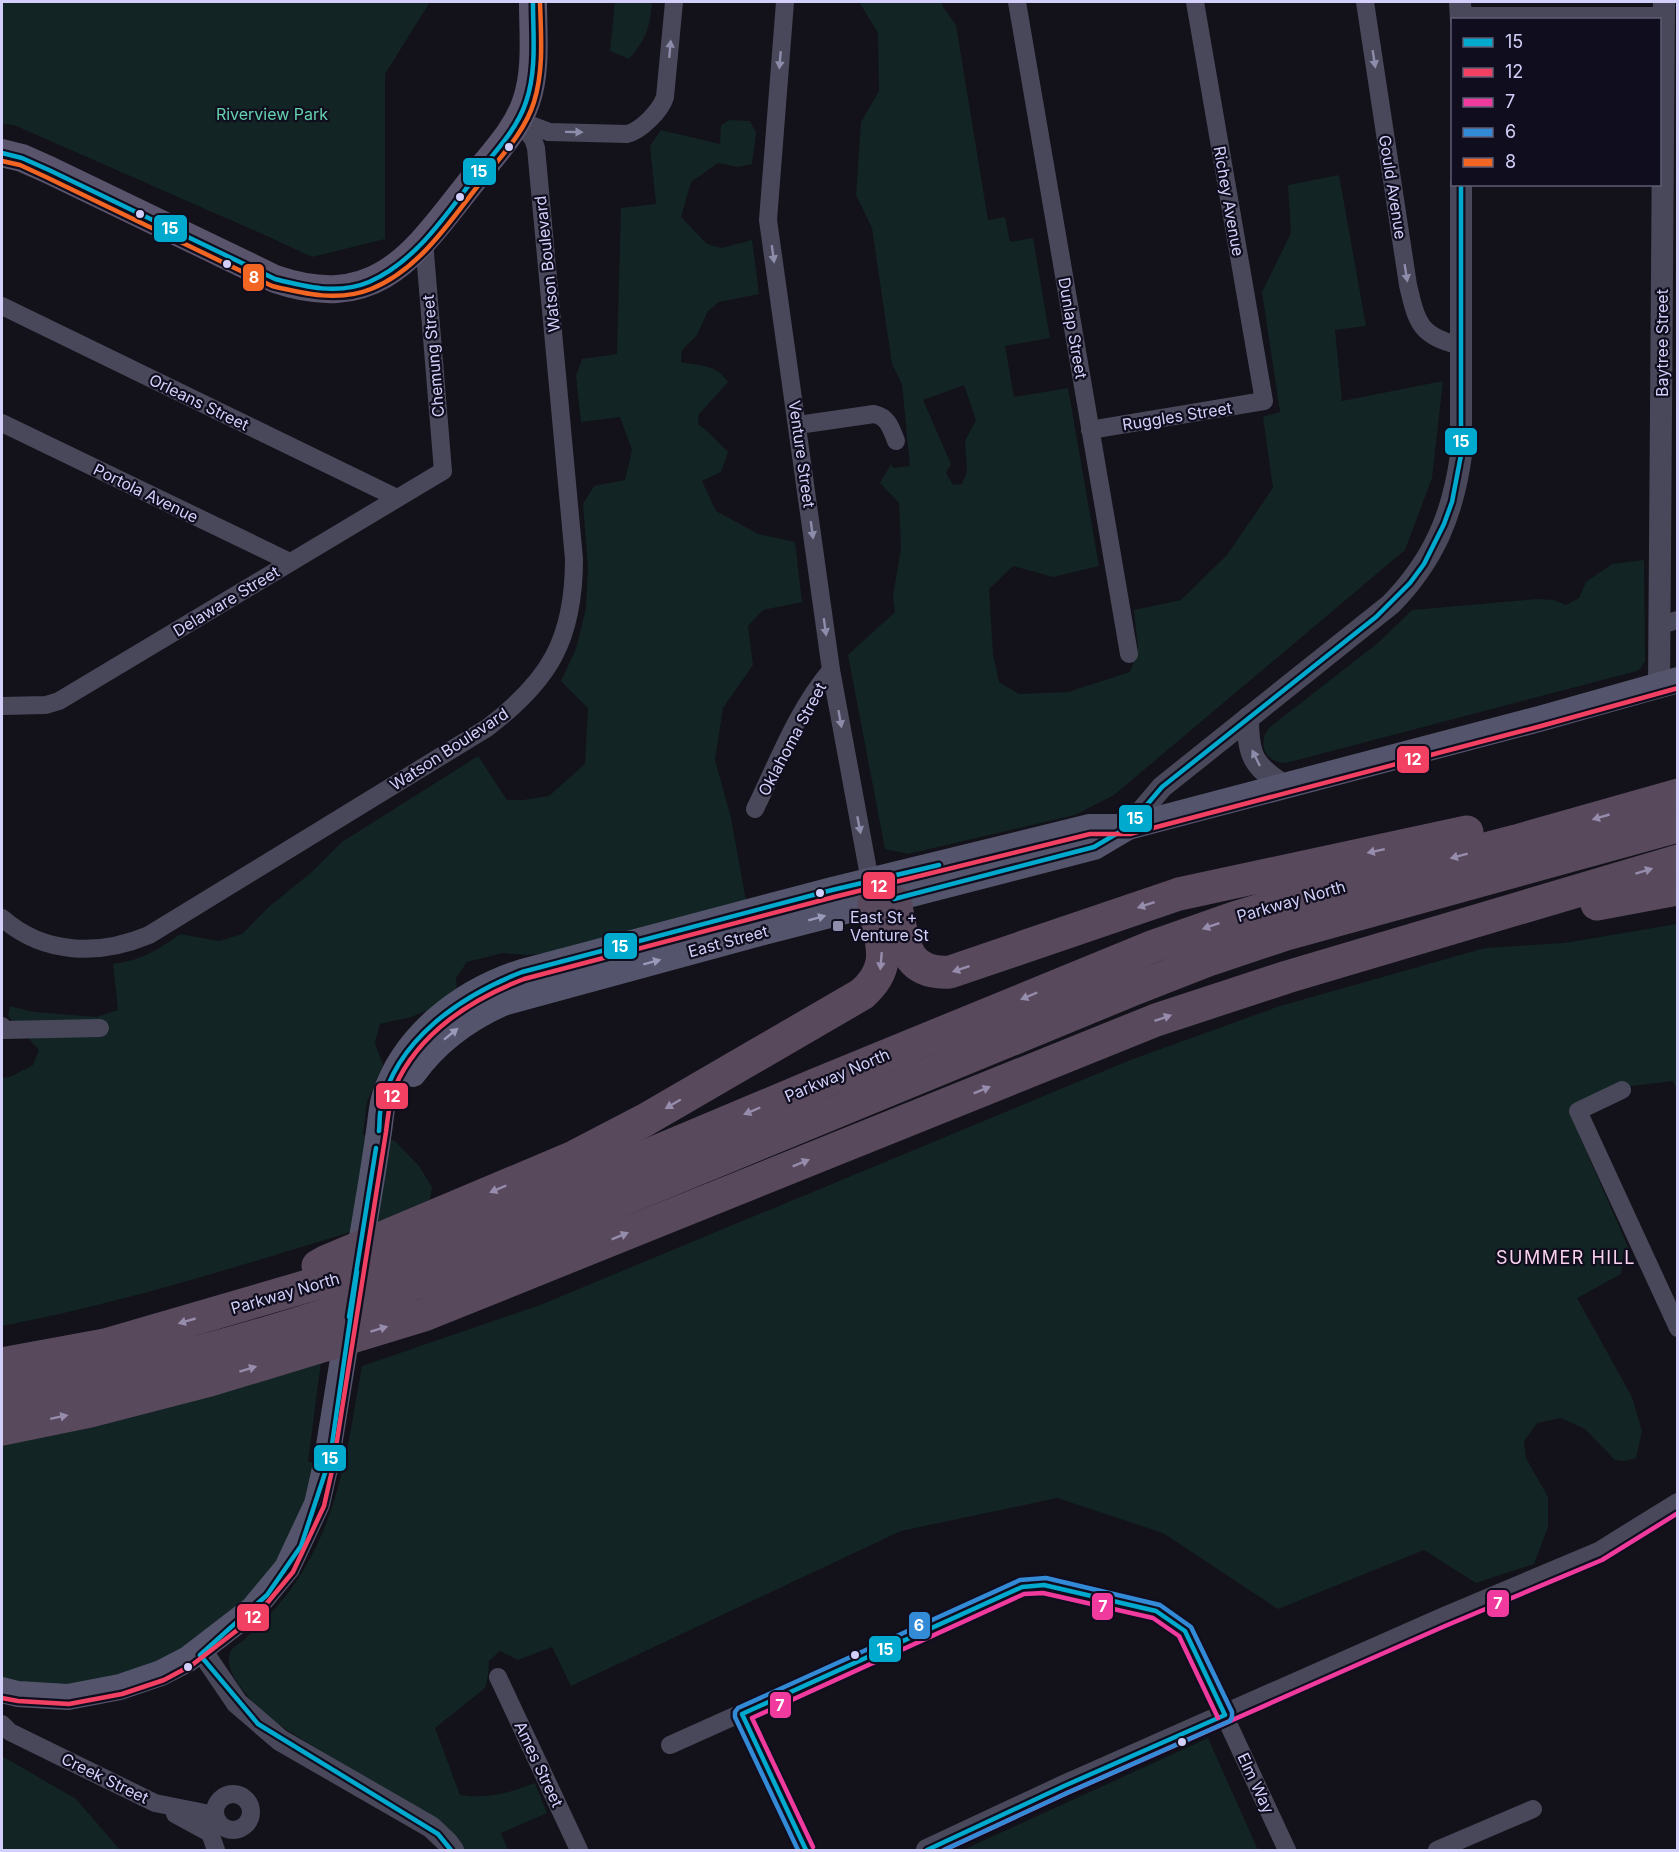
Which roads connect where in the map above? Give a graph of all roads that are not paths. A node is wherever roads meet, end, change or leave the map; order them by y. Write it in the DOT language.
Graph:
graph roads {
  1 [pos="533,2"];
  2 [pos="674,2"];
  3 [pos="785,2"];
  4 [pos="1017,2"];
  5 [pos="1195,2"];
  6 [pos="1365,2"];
  7 [pos="1664,9"];
  8 [pos="1461,12"];
  9 [pos="518,120"];
  10 [pos="2,153"];
  11 [pos="1461,186"];
  12 [pos="424,242"];
  13 [pos="2,306"];
  14 [pos="1461,346"];
  15 [pos="1264,401"];
  16 [pos="2,423"];
  17 [pos="798,425"];
  18 [pos="1090,430"];
  19 [pos="896,441"];
  20 [pos="443,471"];
  21 [pos="397,498"];
  22 [pos="290,562"];
  23 [pos="1669,622"];
  24 [pos="1129,654"];
  25 [pos="831,670"];
  26 [pos="1668,683"];
  27 [pos="2,706"];
  28 [pos="1248,718"];
  29 [pos="1285,786"];
  30 [pos="1677,795"];
  31 [pos="754,809"];
  32 [pos="1677,826"];
  33 [pos="1128,827"];
  34 [pos="1516,841"];
  35 [pos="1677,861"];
  36 [pos="1677,889"];
  37 [pos="879,895"];
  38 [pos="2,918"];
  39 [pos="1427,936"];
  40 [pos="2,1026"];
  41 [pos="100,1028"];
  42 [pos="1622,1090"];
  43 [pos="284,1293"];
  44 [pos="1677,1328"];
  45 [pos="2,1364"];
  46 [pos="2,1397"];
  47 [pos="2,1429"];
  48 [pos="1677,1504"];
  49 [pos="201,1650"];
  50 [pos="498,1677"];
  51 [pos="2,1690"];
  52 [pos="742,1714"];
  53 [pos="1225,1715"];
  54 [pos="2,1724"];
  55 [pos="670,1745"];
  56 [pos="155,1803"];
  57 [pos="1533,1809"];
  58 [pos="215,1815"];
  59 [pos="216,1851"];
  60 [pos="453,1851"];
  61 [pos="579,1851"];
  62 [pos="806,1851"];
  63 [pos="927,1851"];
  64 [pos="1287,1851"];
  65 [pos="1437,1851"];
  1 -- 9 [label="main road"];
  9 -- 2 [label="street, one-way"];
  3 -- 17 [label="street, Venture Street, one-way"];
  4 -- 18 [label="street, Dunlap Street"];
  5 -- 15 [label="street, Richey Avenue"];
  6 -- 14 [label="street, Gould Avenue, one-way"];
  7 -- 8 [label="street"];
  7 -- 23 [label="street, Baytree Street"];
  9 -- 12 [label="main road"];
  9 -- 38 [label="street, Watson Boulevard"];
  10 -- 12 [label="main road"];
  11 -- 14 [label="street, East Street"];
  12 -- 20 [label="street, Chemung Street"];
  13 -- 21 [label="street, Orleans Street"];
  14 -- 28 [label="street, East Street"];
  15 -- 18 [label="street, Ruggles Street"];
  16 -- 22 [label="street, Portola Avenue"];
  17 -- 19 [label="street"];
  17 -- 25 [label="street, Venture Street, one-way"];
  18 -- 24 [label="street, Dunlap Street"];
  20 -- 21 [label="street, Delaware Street"];
  21 -- 22 [label="street, Delaware Street"];
  22 -- 27 [label="street, Delaware Street"];
  23 -- 26 [label="street, Baytree Street"];
  25 -- 31 [label="street, Oklahoma Street"];
  25 -- 37 [label="street, Venture Street, one-way"];
  26 -- 29 [label="main road"];
  29 -- 28 [label="street, one-way"];
  28 -- 33 [label="street, East Street"];
  29 -- 33 [label="main road"];
  30 -- 34 [label="highway, Parkway North, one-way"];
  32 -- 46 [label="highway"];
  33 -- 37 [label="main road, East Street"];
  34 -- 37 [label="highway, one-way"];
  34 -- 43 [label="highway, Parkway North, one-way"];
  39 -- 35 [label="highway, one-way"];
  36 -- 39 [label="highway"];
  37 -- 43 [label="highway, one-way"];
  37 -- 49 [label="main road, East Street"];
  47 -- 39 [label="highway, one-way"];
  40 -- 41 [label="street"];
  42 -- 44 [label="street"];
  43 -- 45 [label="highway, Parkway North, one-way"];
  48 -- 53 [label="street"];
  49 -- 51 [label="main road, East Street"];
  49 -- 60 [label="street"];
  50 -- 61 [label="street, Ames Street"];
  52 -- 53 [label="street, Elm Way"];
  52 -- 55 [label="street"];
  52 -- 62 [label="street"];
  53 -- 63 [label="street"];
  53 -- 64 [label="street, Elm Way"];
  54 -- 56 [label="street, Creek Street"];
  56 -- 58 [label="street, Creek Street"];
  56 -- 59 [label="street"];
  57 -- 65 [label="street"];
}
